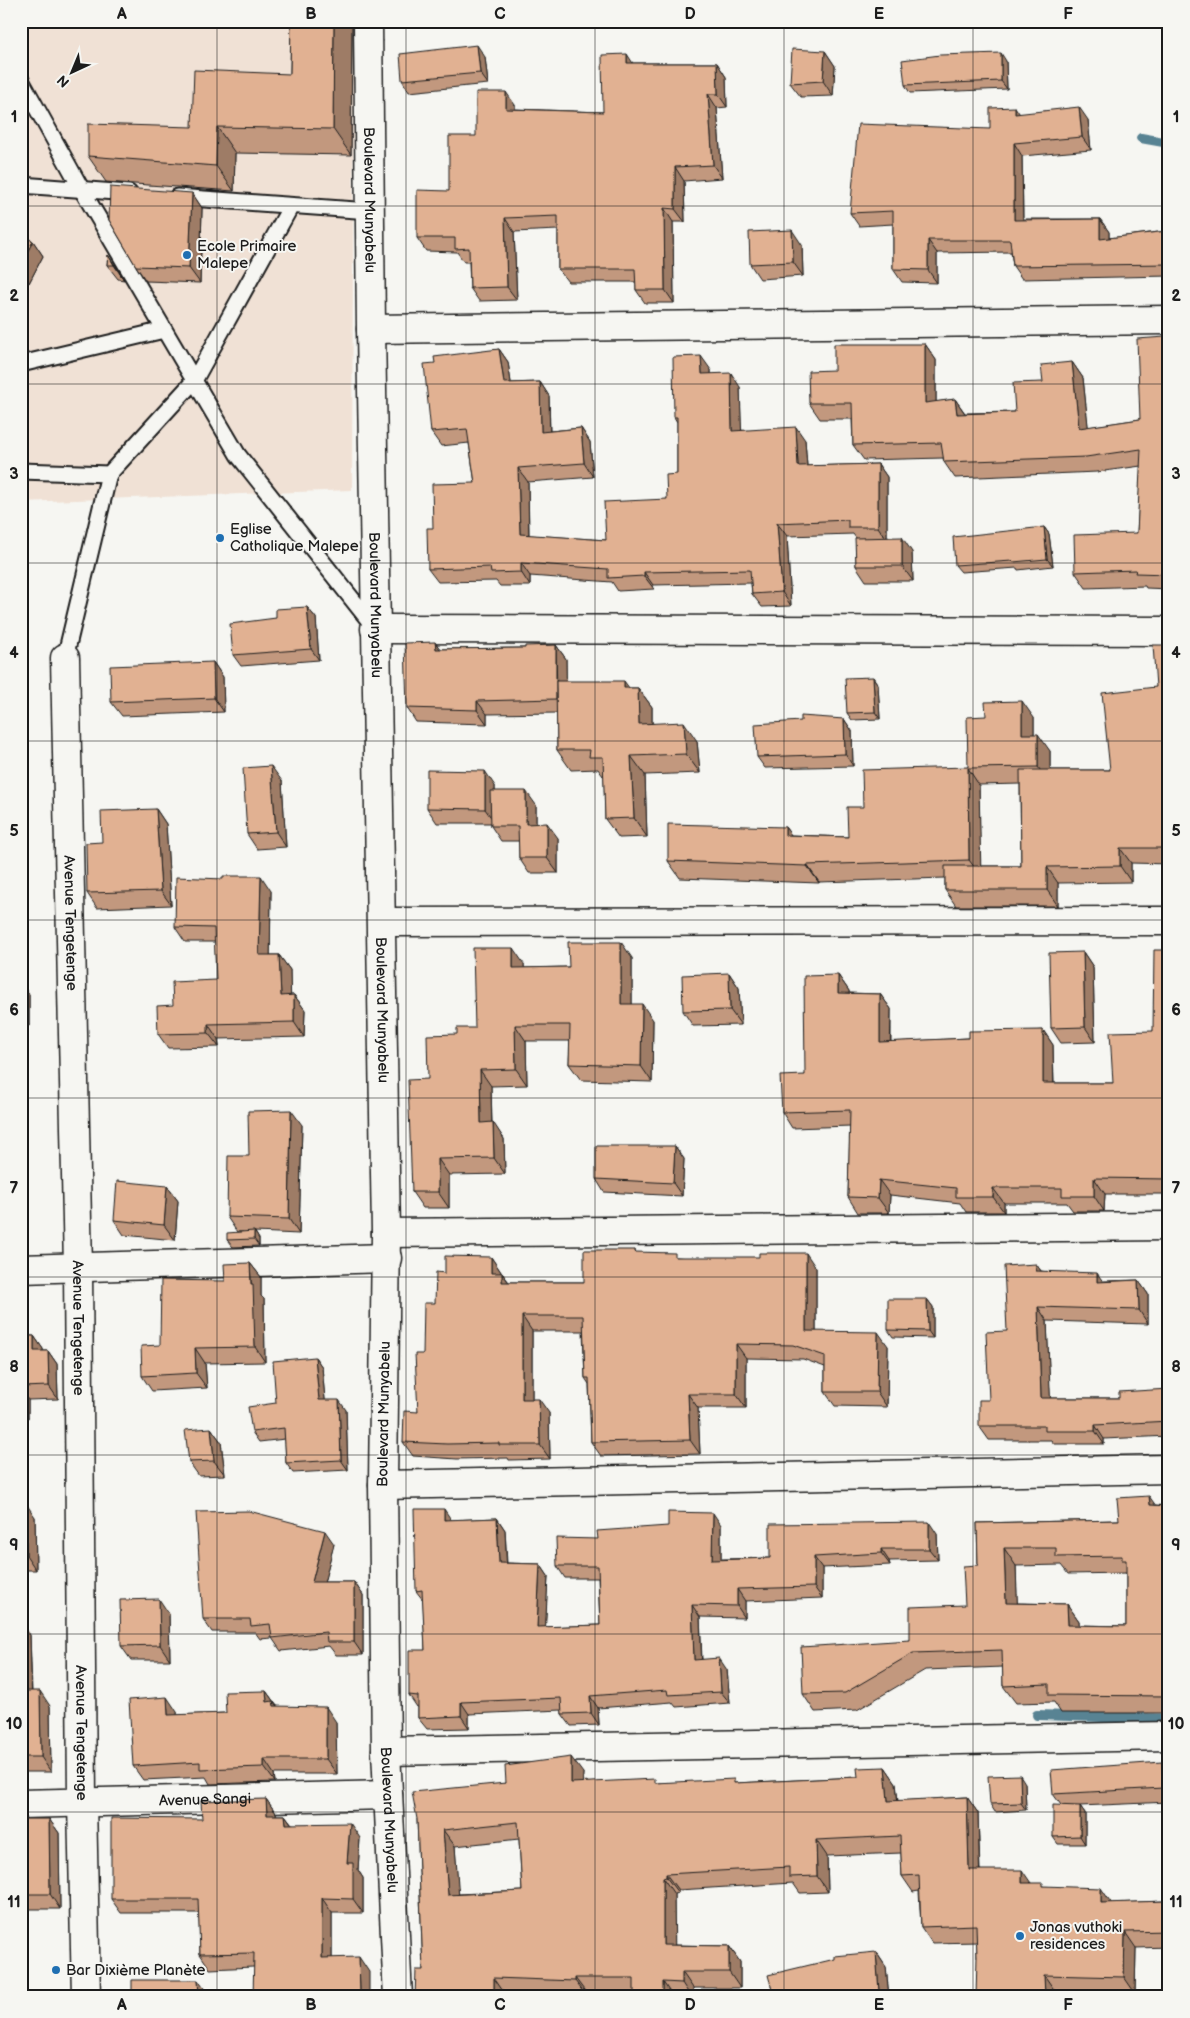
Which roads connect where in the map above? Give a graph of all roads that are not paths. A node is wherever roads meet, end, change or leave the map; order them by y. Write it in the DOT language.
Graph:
graph roads {
  1 [pos="368,21"];
  2 [pos="21,80"];
  3 [pos="21,185"];
  4 [pos="82,190"];
  5 [pos="142,194"];
  6 [pos="162,196"];
  7 [pos="291,206"];
  8 [pos="370,211"];
  9 [pos="1169,320"];
  10 [pos="371,329"];
  11 [pos="164,330"];
  12 [pos="21,364"];
  13 [pos="194,381"];
  14 [pos="21,471"];
  15 [pos="109,474"];
  16 [pos="376,630"];
  17 [pos="1169,631"];
  18 [pos="65,658"];
  19 [pos="1169,921"];
  20 [pos="382,922"];
  21 [pos="1169,1226"];
  22 [pos="387,1246"];
  23 [pos="78,1268"];
  24 [pos="21,1269"];
  25 [pos="1169,1468"];
  26 [pos="383,1485"];
  27 [pos="1169,1736"];
  28 [pos="386,1751"];
  29 [pos="388,1795"];
  30 [pos="82,1801"];
  31 [pos="21,1804"];
  32 [pos="86,1997"];
  33 [pos="398,1997"];
  1 -- 8 [label="street, Boulevard Munyabelu"];
  2 -- 4 [label="lane"];
  3 -- 4 [label="lane"];
  4 -- 5 [label="lane"];
  4 -- 11 [label="lane"];
  6 -- 7 [label="lane"];
  7 -- 8 [label="lane"];
  7 -- 13 [label="lane"];
  8 -- 10 [label="street, Boulevard Munyabelu"];
  9 -- 10 [label="street"];
  10 -- 16 [label="street, Boulevard Munyabelu"];
  11 -- 12 [label="lane"];
  11 -- 13 [label="lane"];
  13 -- 15 [label="lane"];
  13 -- 16 [label="lane"];
  14 -- 15 [label="lane"];
  15 -- 18 [label="lane"];
  16 -- 17 [label="street"];
  16 -- 20 [label="street, Boulevard Munyabelu"];
  18 -- 23 [label="street, Avenue Tengetenge"];
  19 -- 20 [label="street"];
  20 -- 22 [label="street, Boulevard Munyabelu"];
  21 -- 22 [label="street"];
  22 -- 23 [label="street"];
  22 -- 26 [label="street, Boulevard Munyabelu"];
  23 -- 24 [label="street"];
  23 -- 30 [label="street, Avenue Tengetenge"];
  25 -- 26 [label="street"];
  26 -- 28 [label="street, Boulevard Munyabelu"];
  27 -- 28 [label="street"];
  28 -- 29 [label="street, Boulevard Munyabelu"];
  29 -- 30 [label="street, Avenue Sangi"];
  29 -- 33 [label="street, Boulevard Munyabelu"];
  30 -- 31 [label="street, Avenue Sangi"];
  30 -- 32 [label="street, Avenue Tengetenge"];
}
